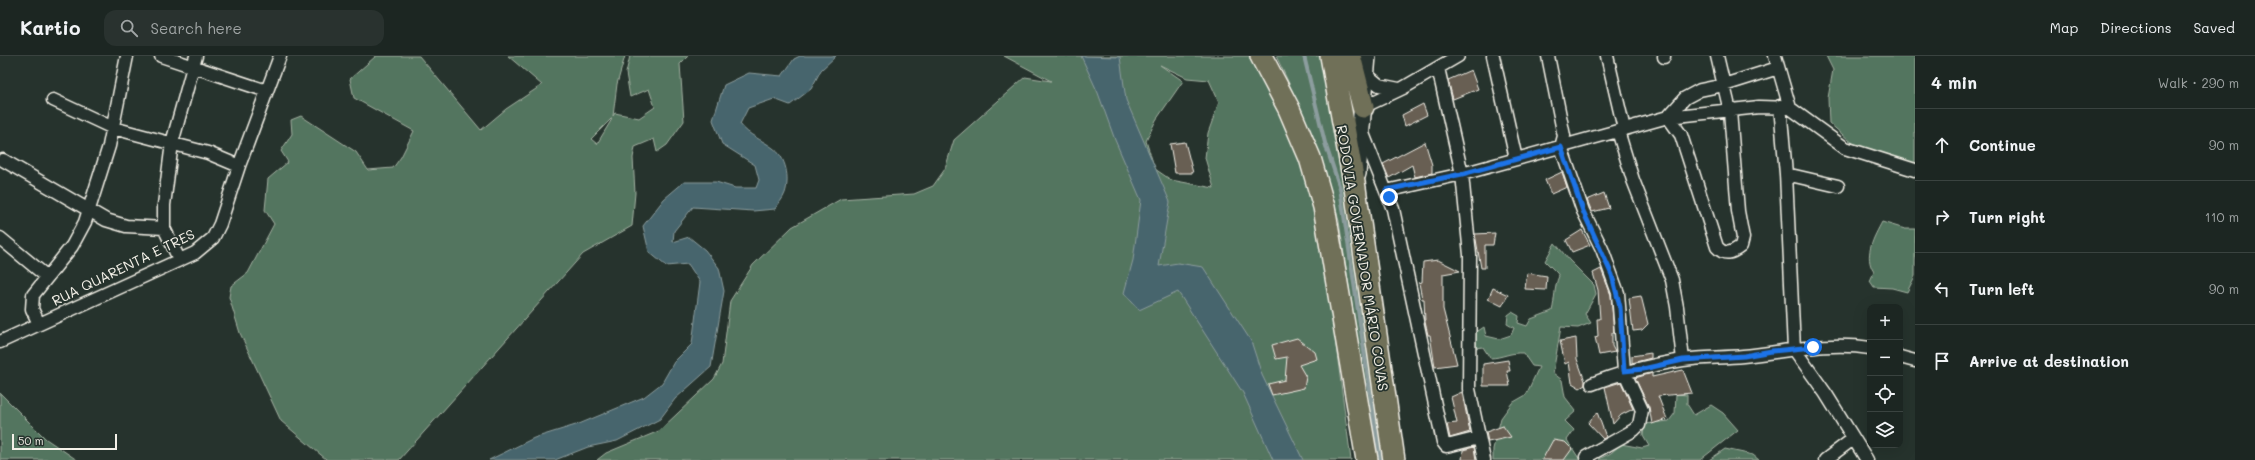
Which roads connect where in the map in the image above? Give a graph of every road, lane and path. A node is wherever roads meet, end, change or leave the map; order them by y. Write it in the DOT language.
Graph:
graph roads {
  1 [pos="127,56"];
  2 [pos="161,56"];
  3 [pos="280,56"];
  4 [pos="1262,56"];
  5 [pos="1331,56"];
  6 [pos="1350,56"];
  7 [pos="1367,56"];
  8 [pos="1458,56"];
  9 [pos="1493,56"];
  10 [pos="1548,56"];
  11 [pos="1607,56"];
  12 [pos="1717,56"];
  13 [pos="195,61"];
  14 [pos="1776,62"];
  15 [pos="1442,63"];
  16 [pos="1366,74"];
  17 [pos="1724,85"];
  18 [pos="1399,89"];
  19 [pos="267,91"];
  20 [pos="52,100"];
  21 [pos="1363,107"];
  22 [pos="1785,107"];
  23 [pos="1730,111"];
  24 [pos="1668,117"];
  25 [pos="113,128"];
  26 [pos="1362,130"];
  27 [pos="1621,130"];
  28 [pos="172,143"];
  29 [pos="1561,147"];
  30 [pos="1516,159"];
  31 [pos="3,160"];
  32 [pos="239,166"];
  33 [pos="1915,170"];
  34 [pos="1462,174"];
  35 [pos="1786,174"];
  36 [pos="1838,186"];
  37 [pos="1355,188"];
  38 [pos="1386,190"];
  39 [pos="88,211"];
  40 [pos="164,228"];
  41 [pos="0,238"];
  42 [pos="179,259"];
  43 [pos="46,276"];
  44 [pos="39,324"];
  45 [pos="0,342"];
  46 [pos="1867,348"];
  47 [pos="1794,349"];
  48 [pos="1903,357"];
  49 [pos="1683,360"];
  50 [pos="1915,361"];
  51 [pos="1624,371"];
  52 [pos="1592,384"];
  53 [pos="1479,438"];
  54 [pos="1853,439"];
  55 [pos="1367,460"];
  56 [pos="1394,460"];
  57 [pos="1484,460"];
  58 [pos="1589,460"];
  59 [pos="1824,460"];
  60 [pos="1867,460"];
  1 -- 25 [label="street"];
  2 -- 13 [label="street"];
  3 -- 19 [label="street, RUA QUARENTA E TRES"];
  4 -- 55 [label="highway, RODOVIA GOVERNADOR MÁRIO COVAS"];
  5 -- 37 [label="highway, RODOVIA GOVERNADOR MÁRIO COVAS"];
  6 -- 21 [label="highway"];
  7 -- 16 [label="main road"];
  8 -- 15 [label="street"];
  9 -- 30 [label="street"];
  10 -- 29 [label="street"];
  11 -- 27 [label="street"];
  12 -- 17 [label="street"];
  13 -- 19 [label="street"];
  13 -- 28 [label="street"];
  14 -- 17 [label="street"];
  14 -- 22 [label="street"];
  15 -- 18 [label="street"];
  15 -- 34 [label="street"];
  16 -- 18 [label="street"];
  16 -- 21 [label="main road"];
  17 -- 23 [label="street"];
  17 -- 24 [label="street"];
  18 -- 21 [label="street"];
  19 -- 32 [label="street, RUA QUARENTA E TRES"];
  20 -- 25 [label="street"];
  21 -- 26 [label="main road"];
  22 -- 23 [label="street"];
  22 -- 33 [label="street"];
  22 -- 35 [label="street"];
  23 -- 24 [label="street"];
  23 -- 24 [label="street"];
  24 -- 27 [label="street"];
  25 -- 28 [label="street"];
  25 -- 39 [label="street"];
  26 -- 37 [label="main road"];
  26 -- 38 [label="street"];
  27 -- 29 [label="street"];
  27 -- 49 [label="street"];
  28 -- 32 [label="street"];
  28 -- 40 [label="street"];
  29 -- 30 [label="street"];
  29 -- 51 [label="street"];
  30 -- 34 [label="street"];
  31 -- 39 [label="street"];
  32 -- 42 [label="street, RUA QUARENTA E TRES"];
  34 -- 38 [label="street"];
  34 -- 53 [label="street"];
  35 -- 36 [label="street"];
  35 -- 47 [label="street"];
  37 -- 56 [label="highway, RODOVIA GOVERNADOR MÁRIO COVAS"];
  38 -- 53 [label="street"];
  39 -- 40 [label="street"];
  39 -- 43 [label="street"];
  40 -- 42 [label="street"];
  41 -- 43 [label="street"];
  42 -- 44 [label="street, RUA QUARENTA E TRES"];
  43 -- 44 [label="street"];
  44 -- 45 [label="street, RUA QUARENTA E TRES"];
  46 -- 47 [label="street"];
  47 -- 49 [label="street"];
  47 -- 54 [label="street"];
  48 -- 50 [label="street"];
  49 -- 51 [label="street"];
  51 -- 52 [label="street"];
  51 -- 58 [label="street"];
  53 -- 57 [label="street"];
  54 -- 59 [label="street"];
  54 -- 60 [label="street"];
}
